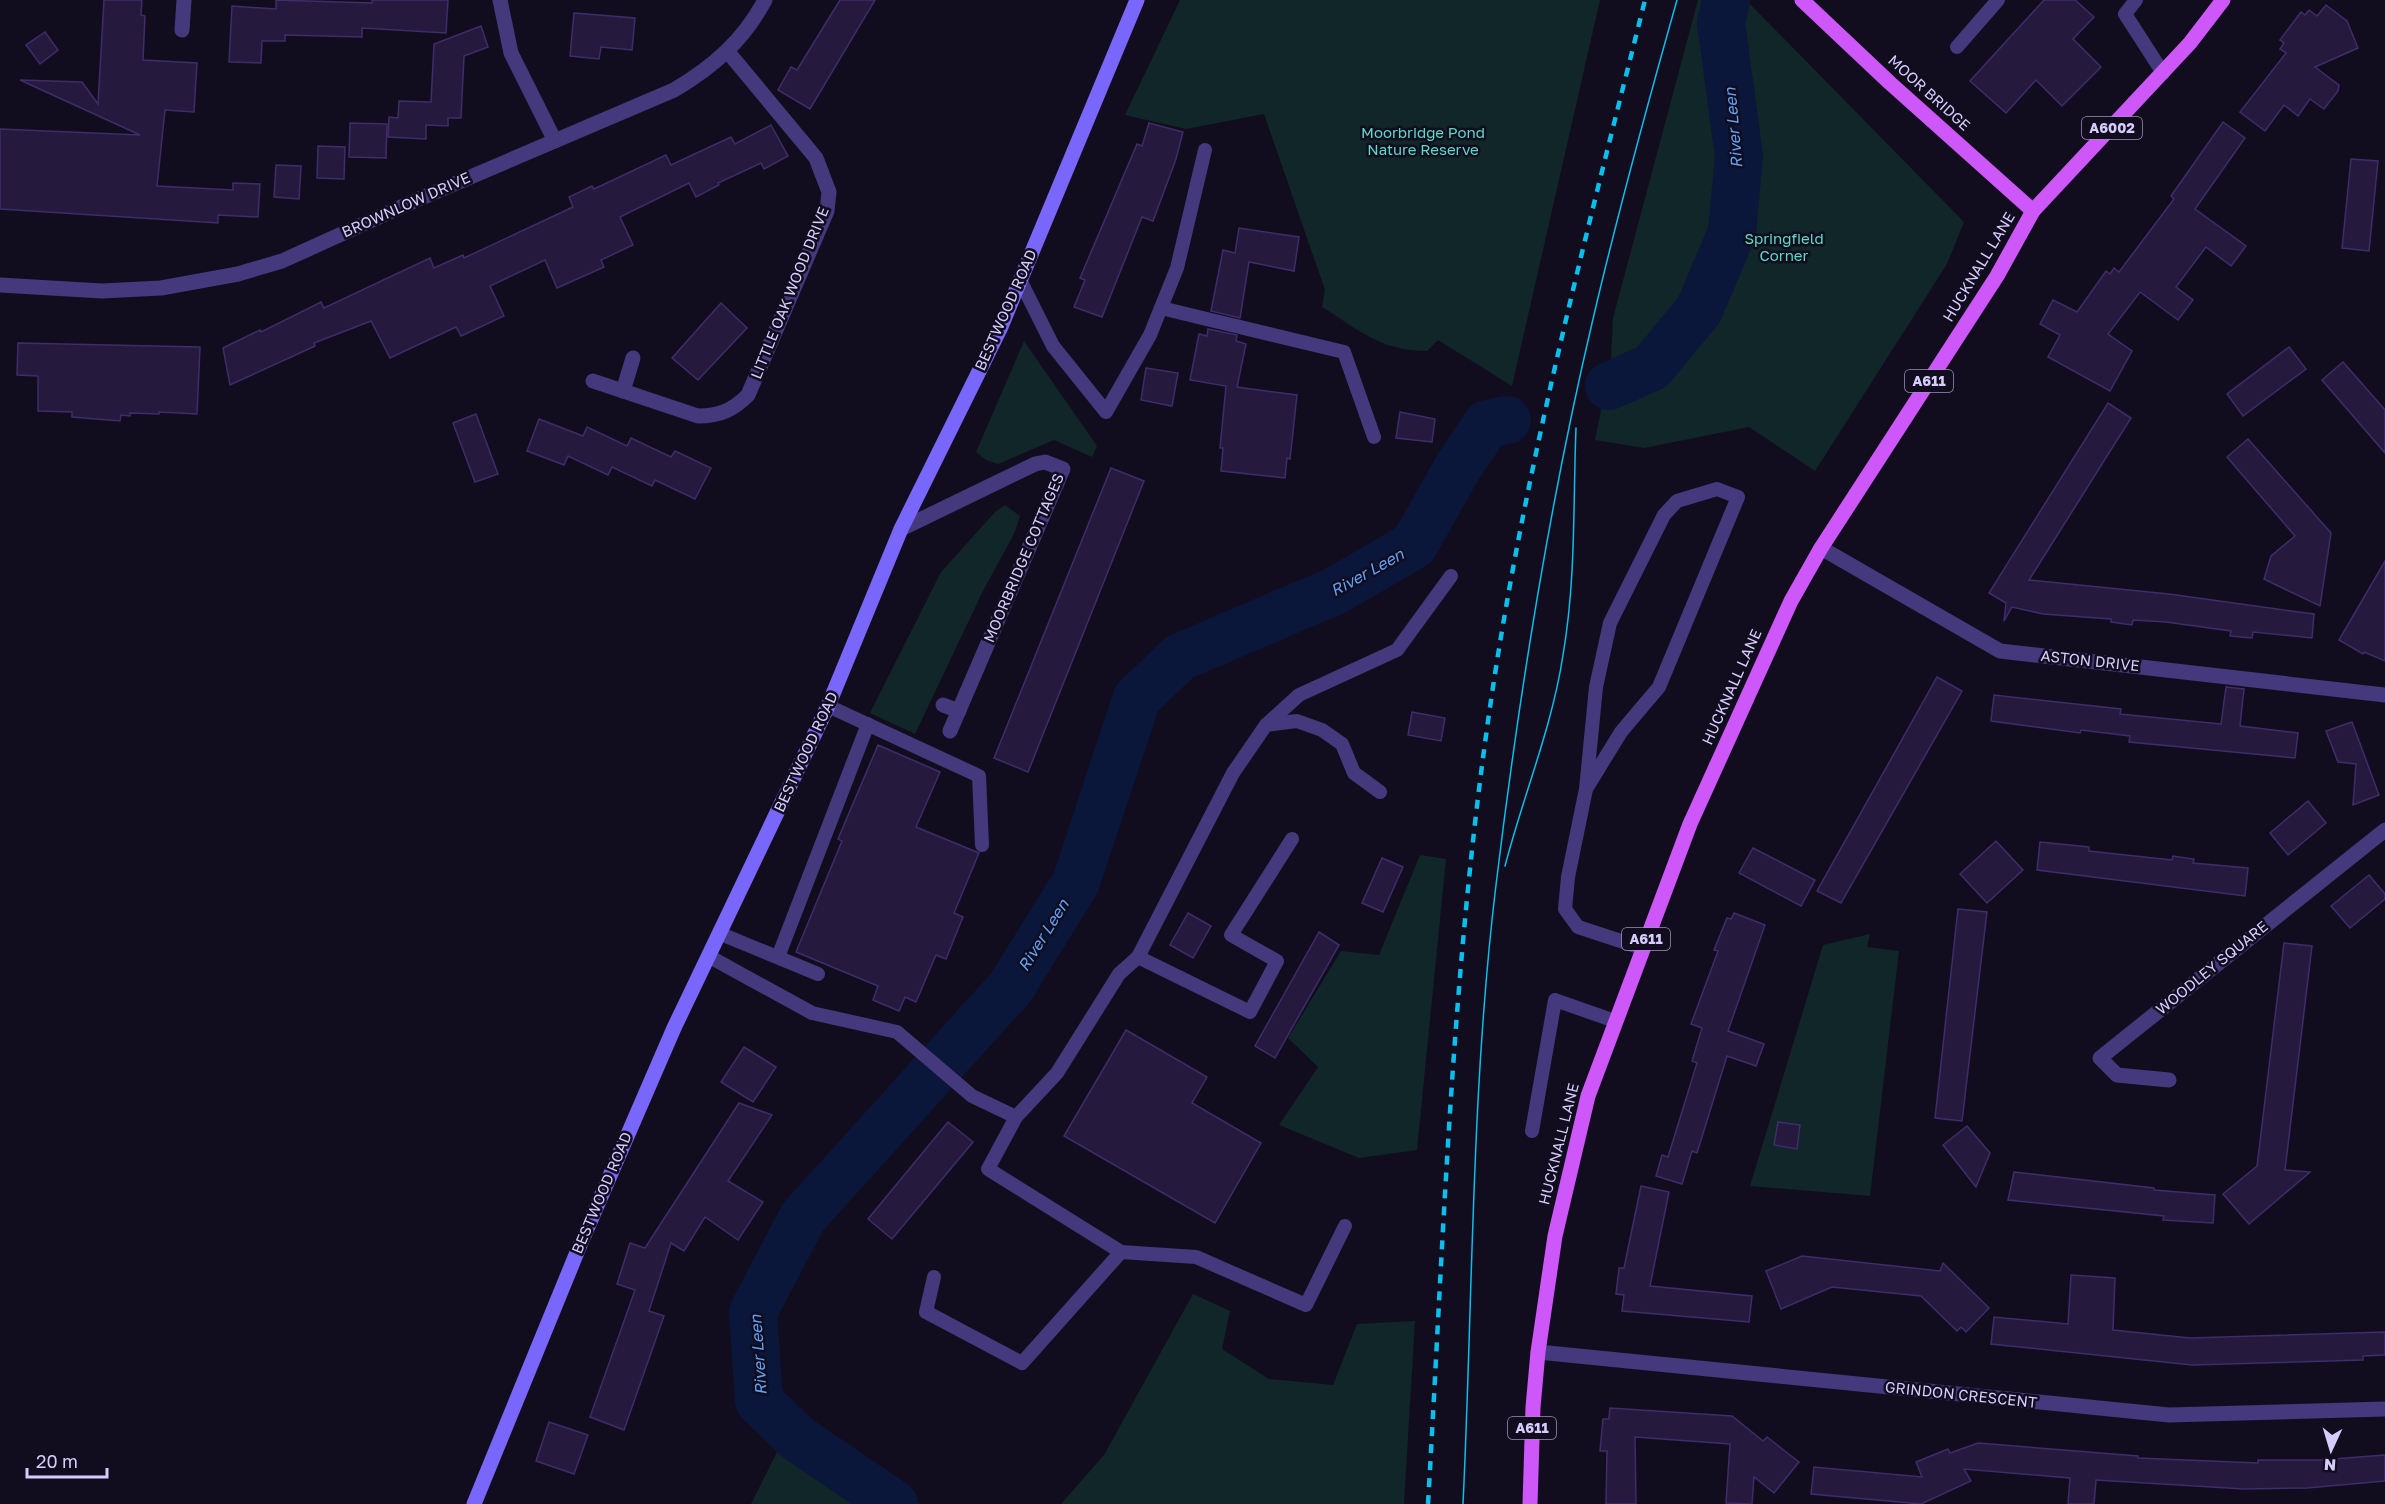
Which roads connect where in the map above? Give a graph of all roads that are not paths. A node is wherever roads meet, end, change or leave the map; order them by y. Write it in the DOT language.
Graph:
graph roads {
  1 [pos="184,0"];
  2 [pos="500,0"];
  3 [pos="765,0"];
  4 [pos="1137,0"];
  5 [pos="1802,0"];
  6 [pos="1998,0"];
  7 [pos="2136,0"];
  8 [pos="2223,0"];
  9 [pos="182,30"];
  10 [pos="1957,47"];
  11 [pos="728,52"];
  12 [pos="2163,73"];
  13 [pos="555,141"];
  14 [pos="1205,150"];
  15 [pos="2033,211"];
  16 [pos="1020,280"];
  17 [pos="0,285"];
  18 [pos="1161,308"];
  19 [pos="633,358"];
  20 [pos="593,381"];
  21 [pos="623,391"];
  22 [pos="1374,437"];
  23 [pos="901,529"];
  24 [pos="1821,548"];
  25 [pos="1451,576"];
  26 [pos="2385,695"];
  27 [pos="943,705"];
  28 [pos="828,706"];
  29 [pos="959,711"];
  30 [pos="868,724"];
  31 [pos="1266,725"];
  32 [pos="950,732"];
  33 [pos="1621,732"];
  34 [pos="1591,738"];
  35 [pos="1586,789"];
  36 [pos="1380,792"];
  37 [pos="2385,830"];
  38 [pos="1292,839"];
  39 [pos="981,844"];
  40 [pos="721,934"];
  41 [pos="1642,948"];
  42 [pos="710,957"];
  43 [pos="778,957"];
  44 [pos="1138,957"];
  45 [pos="818,974"];
  46 [pos="1615,1021"];
  47 [pos="2169,1080"];
  48 [pos="1016,1117"];
  49 [pos="1532,1131"];
  50 [pos="1345,1226"];
  51 [pos="1121,1252"];
  52 [pos="934,1277"];
  53 [pos="1538,1352"];
  54 [pos="2385,1409"];
  55 [pos="474,1504"];
  56 [pos="1530,1504"];
  1 -- 9 [label="street"];
  2 -- 13 [label="street"];
  3 -- 11 [label="street, BROWNLOW DRIVE"];
  4 -- 16 [label="main road, BESTWOOD ROAD"];
  5 -- 15 [label="main road, MOOR BRIDGE"];
  6 -- 10 [label="lane"];
  7 -- 12 [label="lane"];
  8 -- 12 [label="main road, HUCKNALL LANE / A6002"];
  11 -- 13 [label="street, BROWNLOW DRIVE"];
  11 -- 21 [label="street, LITTLE OAK WOOD DRIVE"];
  12 -- 15 [label="main road, HUCKNALL LANE / A6002"];
  13 -- 17 [label="street, BROWNLOW DRIVE"];
  14 -- 18 [label="lane"];
  15 -- 24 [label="main road, HUCKNALL LANE / A611"];
  16 -- 18 [label="lane"];
  16 -- 23 [label="main road, BESTWOOD ROAD"];
  18 -- 22 [label="lane"];
  19 -- 21 [label="street"];
  20 -- 21 [label="street, LITTLE OAK WOOD DRIVE"];
  23 -- 28 [label="main road, BESTWOOD ROAD"];
  23 -- 29 [label="street, MOORBRIDGE COTTAGES"];
  24 -- 26 [label="street, ASTON DRIVE"];
  24 -- 41 [label="main road, HUCKNALL LANE / A611"];
  25 -- 31 [label="lane"];
  27 -- 29 [label="street"];
  28 -- 30 [label="lane"];
  28 -- 40 [label="main road, BESTWOOD ROAD"];
  29 -- 32 [label="street, MOORBRIDGE COTTAGES"];
  30 -- 39 [label="lane"];
  30 -- 43 [label="lane"];
  31 -- 36 [label="lane"];
  31 -- 44 [label="lane"];
  33 -- 34 [label="lane"];
  33 -- 34 [label="lane"];
  33 -- 35 [label="lane"];
  34 -- 35 [label="lane"];
  35 -- 41 [label="lane"];
  37 -- 47 [label="street, WOODLEY SQUARE"];
  38 -- 44 [label="lane"];
  40 -- 42 [label="main road, BESTWOOD ROAD"];
  40 -- 43 [label="lane"];
  41 -- 46 [label="main road, HUCKNALL LANE / A611"];
  42 -- 48 [label="lane"];
  42 -- 55 [label="main road, BESTWOOD ROAD"];
  43 -- 45 [label="lane"];
  44 -- 48 [label="lane"];
  46 -- 49 [label="lane"];
  46 -- 53 [label="main road, HUCKNALL LANE / A611"];
  48 -- 51 [label="lane"];
  50 -- 51 [label="lane"];
  51 -- 52 [label="lane"];
  53 -- 54 [label="street, GRINDON CRESCENT"];
  53 -- 56 [label="main road, HUCKNALL LANE / A611"];
}
